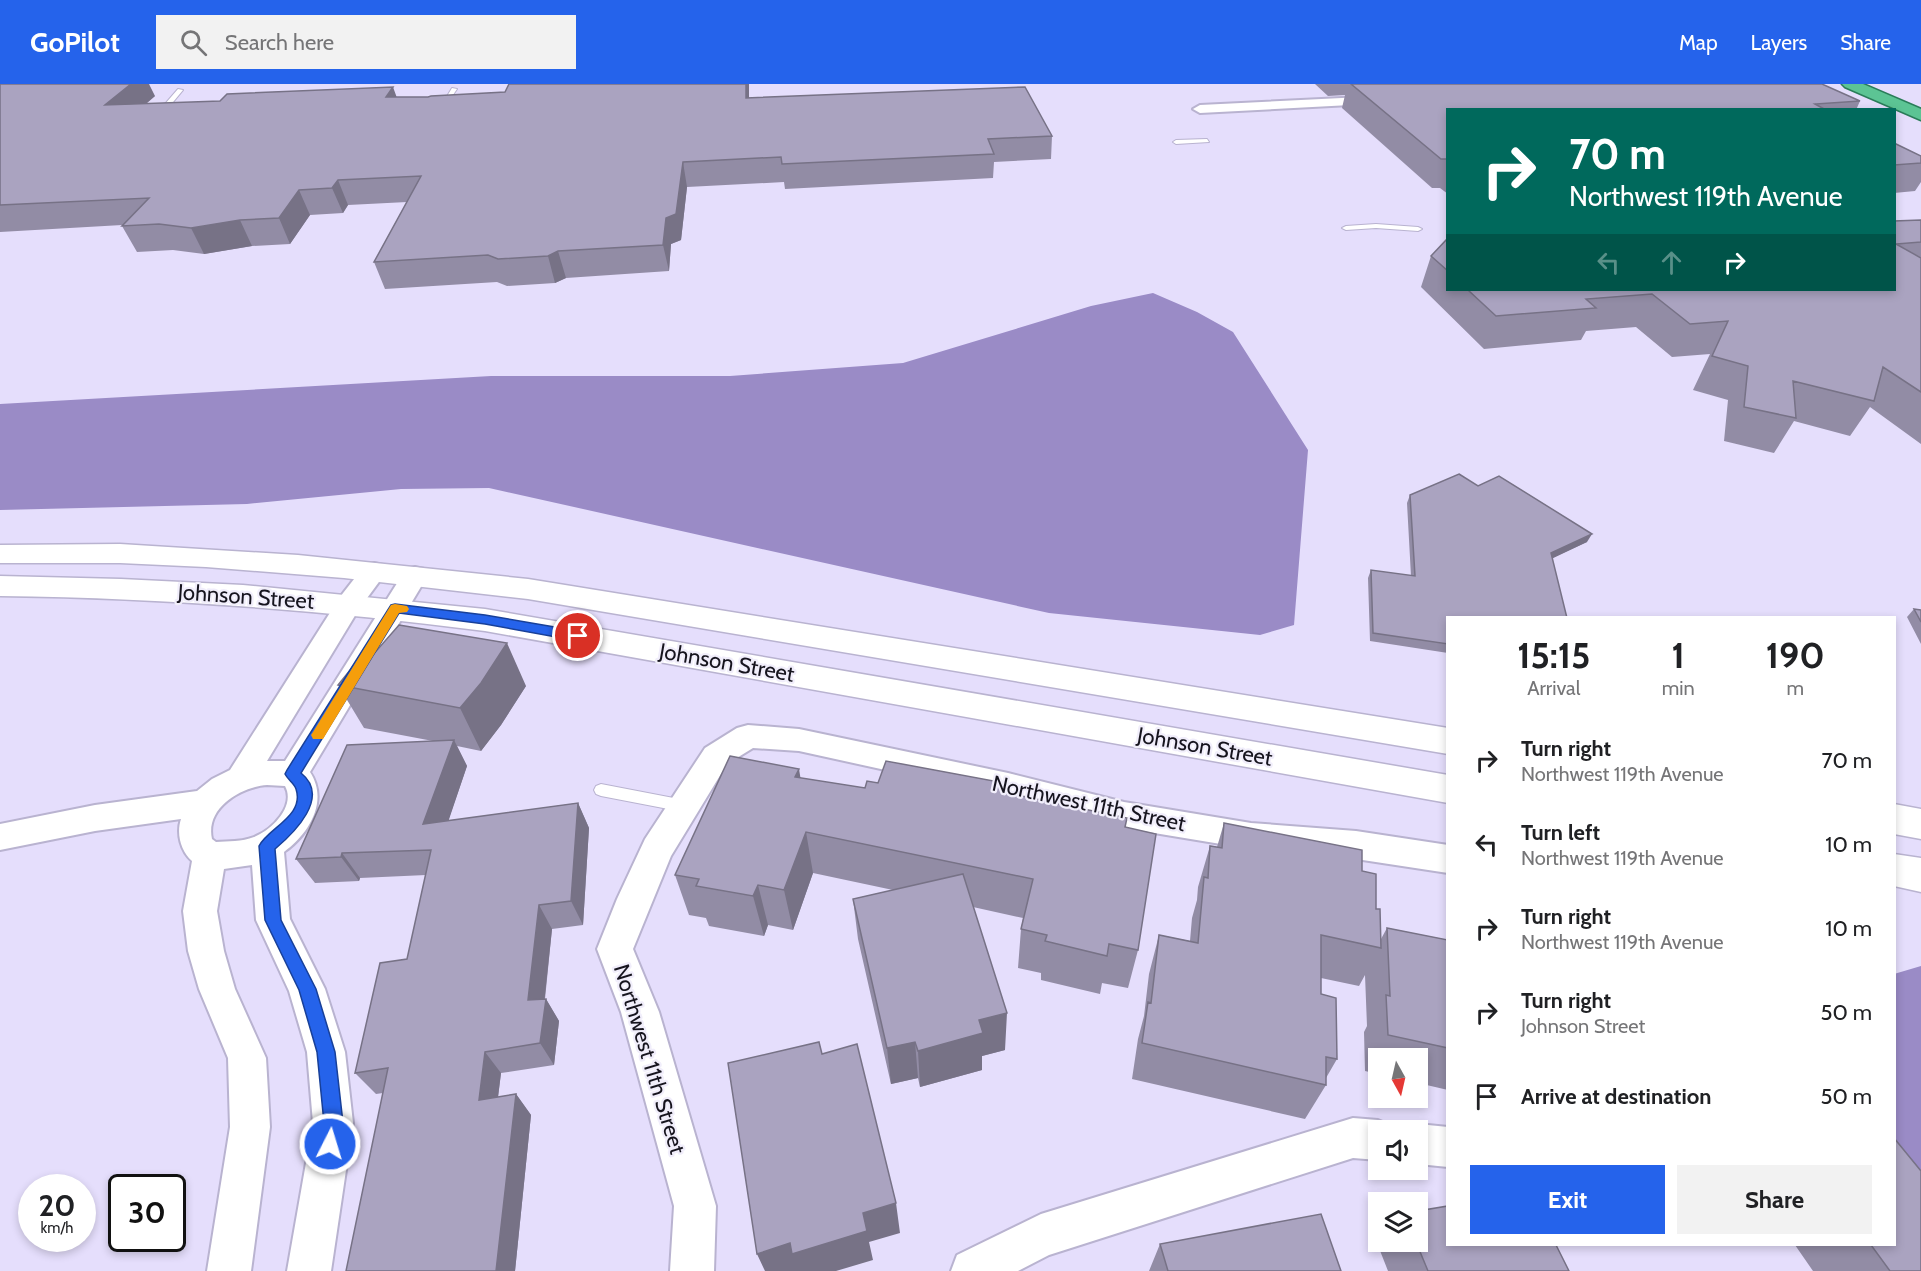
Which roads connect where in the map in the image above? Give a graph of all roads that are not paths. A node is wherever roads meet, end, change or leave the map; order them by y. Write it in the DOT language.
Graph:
graph roads {
  1 [pos="1850,84"];
  2 [pos="454,89"];
  3 [pos="180,90"];
  4 [pos="1301,104"];
  5 [pos="1921,115"];
  6 [pos="172,116"];
  7 [pos="434,117"];
  8 [pos="1207,141"];
  9 [pos="1176,142"];
  10 [pos="1346,228"];
  11 [pos="1418,229"];
  12 [pos="0,554"];
  13 [pos="374,571"];
  14 [pos="415,575"];
  15 [pos="0,586"];
  16 [pos="349,603"];
  17 [pos="395,608"];
  18 [pos="1446,741"];
  19 [pos="292,774"];
  20 [pos="241,778"];
  21 [pos="1446,789"];
  22 [pos="601,790"];
  23 [pos="206,803"];
  24 [pos="684,806"];
  25 [pos="1896,819"];
  26 [pos="1921,824"];
  27 [pos="0,837"];
  28 [pos="267,846"];
  29 [pos="210,856"];
  30 [pos="1446,858"];
  31 [pos="1896,870"];
  32 [pos="1921,875"];
  33 [pos="1368,1139"];
  34 [pos="1428,1145"];
  35 [pos="1446,1147"];
  36 [pos="229,1271"];
  37 [pos="309,1271"];
  38 [pos="692,1271"];
  39 [pos="973,1271"];
  1 -- 5 [label="highway"];
  2 -- 7 [label="lane"];
  3 -- 6 [label="lane"];
  4 -- 4 [label="street"];
  8 -- 9 [label="lane"];
  10 -- 11 [label="lane"];
  12 -- 13 [label="street, Johnson Street"];
  13 -- 14 [label="street, Johnson Street"];
  13 -- 16 [label="street"];
  14 -- 17 [label="street"];
  14 -- 18 [label="street, Johnson Street"];
  15 -- 16 [label="street, Johnson Street"];
  16 -- 17 [label="street, Johnson Street"];
  16 -- 20 [label="street"];
  17 -- 19 [label="street"];
  17 -- 21 [label="street, Johnson Street"];
  19 -- 20 [label="street"];
  19 -- 28 [label="street"];
  20 -- 23 [label="street"];
  22 -- 24 [label="lane"];
  23 -- 27 [label="street"];
  23 -- 29 [label="street"];
  24 -- 30 [label="street, Northwest 11th Street"];
  24 -- 38 [label="street, Northwest 11th Street"];
  25 -- 26 [label="street"];
  28 -- 29 [label="street"];
  28 -- 37 [label="street"];
  29 -- 36 [label="street"];
  31 -- 32 [label="street"];
  33 -- 39 [label="street"];
  34 -- 35 [label="street"];
}
